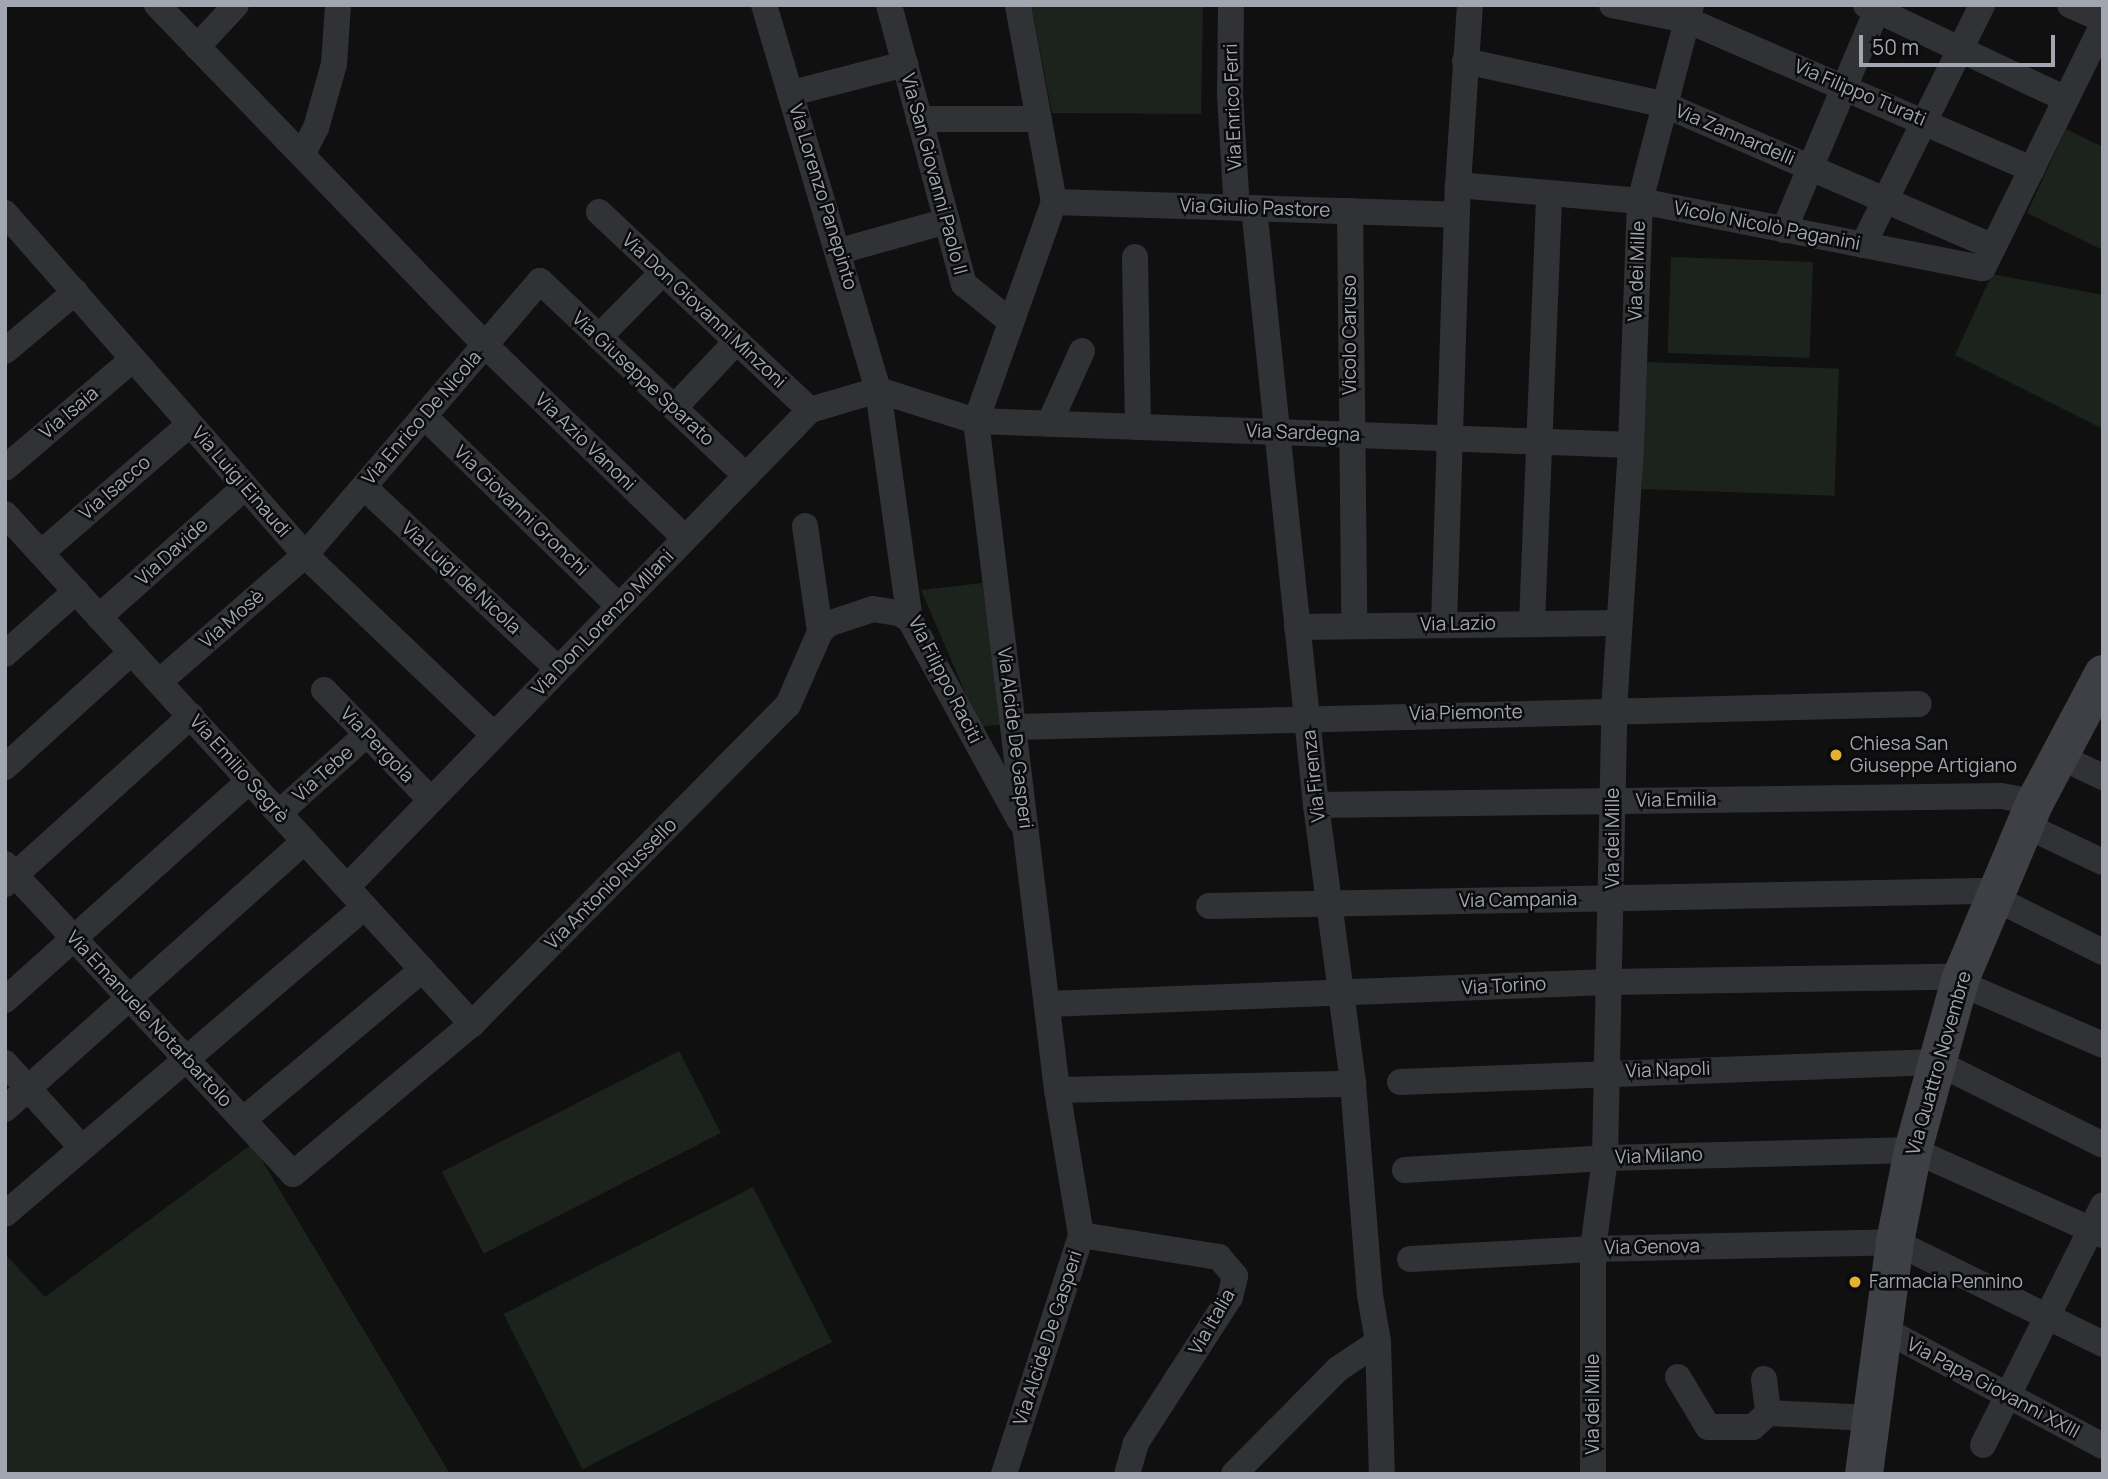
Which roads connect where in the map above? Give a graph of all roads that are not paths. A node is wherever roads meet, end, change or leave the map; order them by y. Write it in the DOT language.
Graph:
graph roads {
  1 [pos="157,5"];
  2 [pos="236,5"];
  3 [pos="338,5"];
  4 [pos="764,5"];
  5 [pos="889,5"];
  6 [pos="1018,5"];
  7 [pos="1231,5"];
  8 [pos="1470,5"];
  9 [pos="1612,5"];
  10 [pos="1982,5"];
  11 [pos="2070,5"];
  12 [pos="1874,7"];
  13 [pos="1689,13"];
  14 [pos="2103,22"];
  15 [pos="197,47"];
  16 [pos="1961,49"];
  17 [pos="1465,61"];
  18 [pos="905,64"];
  19 [pos="1846,85"];
  20 [pos="792,93"];
  21 [pos="2066,99"];
  22 [pos="1663,104"];
  23 [pos="919,119"];
  24 [pos="1038,119"];
  25 [pos="1925,121"];
  26 [pos="302,155"];
  27 [pos="1811,167"];
  28 [pos="2032,169"];
  29 [pos="1458,186"];
  30 [pos="1549,193"];
  31 [pos="1885,200"];
  32 [pos="1640,201"];
  33 [pos="1054,202"];
  34 [pos="1246,208"];
  35 [pos="1350,211"];
  36 [pos="599,212"];
  37 [pos="5,213"];
  38 [pos="1457,215"];
  39 [pos="947,220"];
  40 [pos="1784,230"];
  41 [pos="1863,245"];
  42 [pos="840,251"];
  43 [pos="1135,257"];
  44 [pos="1988,258"];
  45 [pos="663,272"];
  46 [pos="540,281"];
  47 [pos="75,292"];
  48 [pos="1011,322"];
  49 [pos="599,337"];
  50 [pos="737,341"];
  51 [pos="485,345"];
  52 [pos="5,351"];
  53 [pos="1082,351"];
  54 [pos="133,359"];
  55 [pos="878,390"];
  56 [pos="674,408"];
  57 [pos="810,410"];
  58 [pos="424,416"];
  59 [pos="976,421"];
  60 [pos="190,424"];
  61 [pos="1049,424"];
  62 [pos="1138,427"];
  63 [pos="1278,432"];
  64 [pos="1350,435"];
  65 [pos="1450,438"];
  66 [pos="1540,442"];
  67 [pos="1631,445"];
  68 [pos="5,467"];
  69 [pos="746,476"];
  70 [pos="245,487"];
  71 [pos="364,487"];
  72 [pos="6,516"];
  73 [pos="805,526"];
  74 [pos="685,538"];
  75 [pos="41,553"];
  76 [pos="305,555"];
  77 [pos="76,591"];
  78 [pos="619,606"];
  79 [pos="99,617"];
  80 [pos="910,620"];
  81 [pos="1532,622"];
  82 [pos="1619,623"];
  83 [pos="1444,624"];
  84 [pos="1353,626"];
  85 [pos="1297,627"];
  86 [pos="820,632"];
  87 [pos="132,652"];
  88 [pos="5,654"];
  89 [pos="558,668"];
  90 [pos="2102,677"];
  91 [pos="159,682"];
  92 [pos="324,690"];
  93 [pos="1919,704"];
  94 [pos="1614,710"];
  95 [pos="191,716"];
  96 [pos="1307,716"];
  97 [pos="1014,727"];
  98 [pos="367,734"];
  99 [pos="494,735"];
  100 [pos="2058,757"];
  101 [pos="5,767"];
  102 [pos="2103,778"];
  103 [pos="249,781"];
  104 [pos="431,800"];
  105 [pos="1613,801"];
  106 [pos="1316,805"];
  107 [pos="279,813"];
  108 [pos="2030,814"];
  109 [pos="1028,835"];
  110 [pos="305,841"];
  111 [pos="2103,862"];
  112 [pos="9,874"];
  113 [pos="347,887"];
  114 [pos="1993,897"];
  115 [pos="1612,898"];
  116 [pos="1329,904"];
  117 [pos="1209,906"];
  118 [pos="365,907"];
  119 [pos="74,938"];
  120 [pos="2103,952"];
  121 [pos="422,970"];
  122 [pos="1960,980"];
  123 [pos="1609,982"];
  124 [pos="1341,994"];
  125 [pos="130,998"];
  126 [pos="5,1000"];
  127 [pos="1048,1004"];
  128 [pos="472,1024"];
  129 [pos="2103,1045"];
  130 [pos="187,1059"];
  131 [pos="1936,1062"];
  132 [pos="5,1063"];
  133 [pos="1607,1072"];
  134 [pos="1400,1082"];
  135 [pos="1353,1084"];
  136 [pos="29,1089"];
  137 [pos="1058,1090"];
  138 [pos="5,1109"];
  139 [pos="243,1120"];
  140 [pos="2103,1145"];
  141 [pos="82,1148"];
  142 [pos="1913,1150"];
  143 [pos="1605,1158"];
  144 [pos="1405,1170"];
  145 [pos="293,1174"];
  146 [pos="2103,1205"];
  147 [pos="5,1214"];
  148 [pos="2097,1232"];
  149 [pos="1081,1235"];
  150 [pos="1895,1242"];
  151 [pos="1593,1249"];
  152 [pos="1409,1259"];
  153 [pos="2048,1318"];
  154 [pos="1883,1329"];
  155 [pos="1378,1342"];
  156 [pos="2103,1344"];
  157 [pos="1678,1377"];
  158 [pos="1764,1379"];
  159 [pos="2008,1395"];
  160 [pos="1768,1413"];
  161 [pos="1870,1418"];
  162 [pos="1983,1445"];
  163 [pos="2103,1446"];
  164 [pos="1004,1474"];
  165 [pos="1127,1474"];
  166 [pos="1234,1474"];
  167 [pos="1382,1474"];
  168 [pos="1593,1474"];
  169 [pos="1864,1474"];
  1 -- 15 [label="street, Via Azio Vanoni"];
  2 -- 15 [label="street"];
  3 -- 26 [label="street"];
  4 -- 20 [label="street, Via Lorenzo Panepinto"];
  5 -- 18 [label="street, Via San Giovanni Paolo II"];
  6 -- 24 [label="street"];
  7 -- 34 [label="street, Via Enrico Ferri"];
  8 -- 17 [label="street"];
  9 -- 13 [label="street, Via Filippo Turati"];
  10 -- 16 [label="street"];
  11 -- 14 [label="street"];
  12 -- 16 [label="street"];
  12 -- 19 [label="street"];
  13 -- 19 [label="street, Via Filippo Turati"];
  13 -- 22 [label="street, Via dei Mille"];
  14 -- 21 [label="street"];
  15 -- 26 [label="street, Via Azio Vanoni"];
  16 -- 21 [label="street"];
  16 -- 25 [label="street"];
  17 -- 22 [label="street, Via Zannardelli"];
  17 -- 29 [label="street"];
  18 -- 20 [label="street"];
  18 -- 23 [label="street, Via San Giovanni Paolo II"];
  19 -- 25 [label="street, Via Filippo Turati"];
  19 -- 27 [label="street"];
  20 -- 42 [label="street, Via Lorenzo Panepinto"];
  21 -- 28 [label="street"];
  22 -- 27 [label="street, Via Zannardelli"];
  22 -- 32 [label="street, Via dei Mille"];
  23 -- 24 [label="street"];
  23 -- 39 [label="street, Via San Giovanni Paolo II"];
  24 -- 33 [label="street"];
  25 -- 28 [label="street, Via Filippo Turati"];
  25 -- 31 [label="street"];
  26 -- 51 [label="street, Via Azio Vanoni"];
  27 -- 31 [label="street, Via Zannardelli"];
  27 -- 40 [label="street"];
  28 -- 44 [label="street"];
  29 -- 30 [label="street, Vicolo Nicolò Paganini"];
  29 -- 38 [label="street"];
  30 -- 32 [label="street, Vicolo Nicolò Paganini"];
  30 -- 66 [label="street"];
  31 -- 41 [label="street"];
  31 -- 44 [label="street, Via Zannardelli"];
  32 -- 40 [label="street, Vicolo Nicolò Paganini"];
  32 -- 67 [label="street, Via dei Mille"];
  33 -- 34 [label="street, Via Giulio Pastore"];
  33 -- 48 [label="street, Via Alcide De Gasperi"];
  34 -- 35 [label="street, Via Giulio Pastore"];
  34 -- 63 [label="street, Via Firenza"];
  35 -- 38 [label="street, Via Giulio Pastore"];
  35 -- 64 [label="street, Vicolo Caruso"];
  36 -- 45 [label="street, Via Don Giovanni Minzoni"];
  37 -- 47 [label="street, Via Luigi Einaudi"];
  38 -- 65 [label="street"];
  39 -- 42 [label="street"];
  39 -- 48 [label="street, Via San Giovanni Paolo II"];
  40 -- 41 [label="street, Vicolo Nicolò Paganini"];
  41 -- 44 [label="street, Vicolo Nicolò Paganini"];
  42 -- 55 [label="street, Via Lorenzo Panepinto"];
  43 -- 62 [label="street"];
  45 -- 49 [label="street"];
  45 -- 50 [label="street, Via Don Giovanni Minzoni"];
  46 -- 49 [label="street, Via Giuseppe Sparato"];
  46 -- 51 [label="street, Via Enrico De Nicola"];
  47 -- 52 [label="street"];
  47 -- 54 [label="street, Via Luigi Einaudi"];
  48 -- 59 [label="street, Via Alcide De Gasperi"];
  49 -- 56 [label="street, Via Giuseppe Sparato"];
  50 -- 56 [label="street"];
  50 -- 57 [label="street, Via Don Giovanni Minzoni"];
  51 -- 58 [label="street, Via Enrico De Nicola"];
  51 -- 74 [label="street, Via Azio Vanoni"];
  53 -- 61 [label="street"];
  54 -- 60 [label="street, Via Luigi Einaudi"];
  54 -- 68 [label="street, Via Isaia"];
  55 -- 57 [label="street, Via Don Lorenzo MIlani"];
  55 -- 59 [label="street, Via Sardegna"];
  55 -- 80 [label="street, Via Filippo Raciti"];
  56 -- 69 [label="street, Via Giuseppe Sparato"];
  57 -- 69 [label="street, Via Don Lorenzo MIlani"];
  58 -- 71 [label="street, Via Enrico De Nicola"];
  58 -- 78 [label="street, Via Giovanni Gronchi"];
  59 -- 61 [label="street, Via Sardegna"];
  59 -- 97 [label="street, Via Alcide De Gasperi"];
  60 -- 70 [label="street, Via Luigi Einaudi"];
  60 -- 75 [label="street, Via Isacco"];
  61 -- 62 [label="street, Via Sardegna"];
  62 -- 63 [label="street, Via Sardegna"];
  63 -- 64 [label="street, Via Sardegna"];
  63 -- 85 [label="street, Via Firenza"];
  64 -- 65 [label="street, Via Sardegna"];
  64 -- 84 [label="street, Vicolo Caruso"];
  65 -- 66 [label="street, Via Sardegna"];
  65 -- 83 [label="street"];
  66 -- 67 [label="street, Via Sardegna"];
  66 -- 81 [label="street"];
  67 -- 82 [label="street, Via dei Mille"];
  69 -- 74 [label="street, Via Don Lorenzo MIlani"];
  70 -- 76 [label="street, Via Luigi Einaudi"];
  70 -- 79 [label="street, Via Davide"];
  71 -- 76 [label="street, Via Enrico De Nicola"];
  71 -- 89 [label="street, Via Luigi de Nicola"];
  72 -- 75 [label="street, Via Emilio Segrè"];
  73 -- 86 [label="street"];
  74 -- 78 [label="street, Via Don Lorenzo MIlani"];
  75 -- 77 [label="street, Via Emilio Segrè"];
  76 -- 91 [label="street, Via Mosè"];
  76 -- 99 [label="street, Via Luigi Einaudi"];
  77 -- 79 [label="street, Via Emilio Segrè"];
  77 -- 88 [label="street"];
  78 -- 89 [label="street, Via Don Lorenzo MIlani"];
  79 -- 87 [label="street, Via Emilio Segrè"];
  80 -- 86 [label="street"];
  80 -- 109 [label="street, Via Filippo Raciti"];
  81 -- 82 [label="street, Via Lazio"];
  81 -- 83 [label="street, Via Lazio"];
  82 -- 94 [label="street, Via dei Mille"];
  83 -- 84 [label="street, Via Lazio"];
  84 -- 85 [label="street, Via Lazio"];
  85 -- 96 [label="street, Via Firenza"];
  86 -- 128 [label="street, Via Antonio Russello"];
  87 -- 91 [label="street, Via Emilio Segrè"];
  87 -- 101 [label="street"];
  89 -- 99 [label="street, Via Don Lorenzo MIlani"];
  90 -- 100 [label="street, Via Quattro Novembre"];
  91 -- 95 [label="street, Via Emilio Segrè"];
  92 -- 98 [label="street, Via Pergola"];
  93 -- 94 [label="street, Via Piemonte"];
  94 -- 96 [label="street, Via Piemonte"];
  94 -- 105 [label="street, Via dei Mille"];
  95 -- 103 [label="street, Via Emilio Segrè"];
  95 -- 112 [label="street"];
  96 -- 97 [label="street, Via Piemonte"];
  96 -- 106 [label="street, Via Firenza"];
  97 -- 109 [label="street, Via Alcide De Gasperi"];
  98 -- 104 [label="street, Via Pergola"];
  98 -- 107 [label="street, Via Tebe"];
  99 -- 104 [label="street, Via Don Lorenzo MIlani"];
  100 -- 102 [label="street"];
  100 -- 108 [label="street, Via Quattro Novembre"];
  103 -- 107 [label="street, Via Emilio Segrè"];
  103 -- 119 [label="street"];
  104 -- 113 [label="street, Via Don Lorenzo MIlani"];
  105 -- 106 [label="street, Via Emilia"];
  105 -- 108 [label="street, Via Emilia"];
  105 -- 115 [label="street, Via dei Mille"];
  106 -- 116 [label="street, Via Firenza"];
  107 -- 110 [label="street, Via Emilio Segrè"];
  108 -- 111 [label="street, Via Emilia"];
  108 -- 114 [label="street, Via Quattro Novembre"];
  109 -- 127 [label="street, Via Alcide De Gasperi"];
  110 -- 113 [label="street, Via Emilio Segrè"];
  110 -- 125 [label="street"];
  112 -- 119 [label="street, Via Emanuele Notarbartolo"];
  113 -- 118 [label="street, Via Emilio Segrè"];
  114 -- 115 [label="street, Via Campania"];
  114 -- 120 [label="street, Via Campania"];
  114 -- 122 [label="street, Via Quattro Novembre"];
  115 -- 116 [label="street, Via Campania"];
  115 -- 123 [label="street, Via dei Mille"];
  116 -- 117 [label="street, Via Campania"];
  116 -- 124 [label="street, Via Firenza"];
  118 -- 121 [label="street, Via Emilio Segrè"];
  118 -- 130 [label="street"];
  119 -- 125 [label="street, Via Emanuele Notarbartolo"];
  119 -- 126 [label="street"];
  121 -- 128 [label="street, Via Emilio Segrè"];
  121 -- 139 [label="street"];
  122 -- 123 [label="street, Via Torino"];
  122 -- 129 [label="street"];
  122 -- 131 [label="street, Via Quattro Novembre"];
  123 -- 124 [label="street, Via Torino"];
  123 -- 133 [label="street, Via dei Mille"];
  124 -- 127 [label="street, Via Torino"];
  124 -- 135 [label="street, Via Firenza"];
  125 -- 130 [label="street, Via Emanuele Notarbartolo"];
  125 -- 136 [label="street"];
  127 -- 137 [label="street, Via Alcide De Gasperi"];
  128 -- 145 [label="street, Via Antonio Russello"];
  130 -- 139 [label="street, Via Emanuele Notarbartolo"];
  130 -- 141 [label="street"];
  131 -- 133 [label="street, Via Napoli"];
  131 -- 140 [label="street"];
  131 -- 142 [label="street, Via Quattro Novembre"];
  132 -- 136 [label="street"];
  133 -- 134 [label="street, Via Napoli"];
  133 -- 143 [label="street, Via dei Mille"];
  135 -- 137 [label="street"];
  135 -- 155 [label="street, Via Firenza"];
  136 -- 138 [label="street"];
  136 -- 141 [label="street"];
  137 -- 149 [label="street, Via Alcide De Gasperi"];
  139 -- 145 [label="street, Via Emanuele Notarbartolo"];
  141 -- 147 [label="street"];
  142 -- 143 [label="street, Via Milano"];
  142 -- 148 [label="street"];
  142 -- 150 [label="street, Via Quattro Novembre"];
  143 -- 144 [label="street, Via Milano"];
  143 -- 151 [label="street, Via dei Mille"];
  146 -- 148 [label="street"];
  148 -- 153 [label="street"];
  149 -- 164 [label="street, Via Alcide De Gasperi"];
  149 -- 165 [label="street, Via Italia"];
  150 -- 151 [label="street, Via Genova"];
  150 -- 153 [label="street"];
  150 -- 154 [label="street, Via Quattro Novembre"];
  151 -- 152 [label="street, Via Genova"];
  151 -- 168 [label="street, Via dei Mille"];
  153 -- 156 [label="street"];
  153 -- 159 [label="street"];
  154 -- 159 [label="street, Via Papa Giovanni XXIII"];
  154 -- 161 [label="street, Via Quattro Novembre"];
  155 -- 166 [label="street"];
  155 -- 167 [label="street"];
  157 -- 160 [label="street"];
  158 -- 160 [label="street"];
  159 -- 162 [label="street"];
  159 -- 163 [label="street, Via Papa Giovanni XXIII"];
  160 -- 161 [label="street"];
  161 -- 169 [label="street, Via Quattro Novembre"];
}
